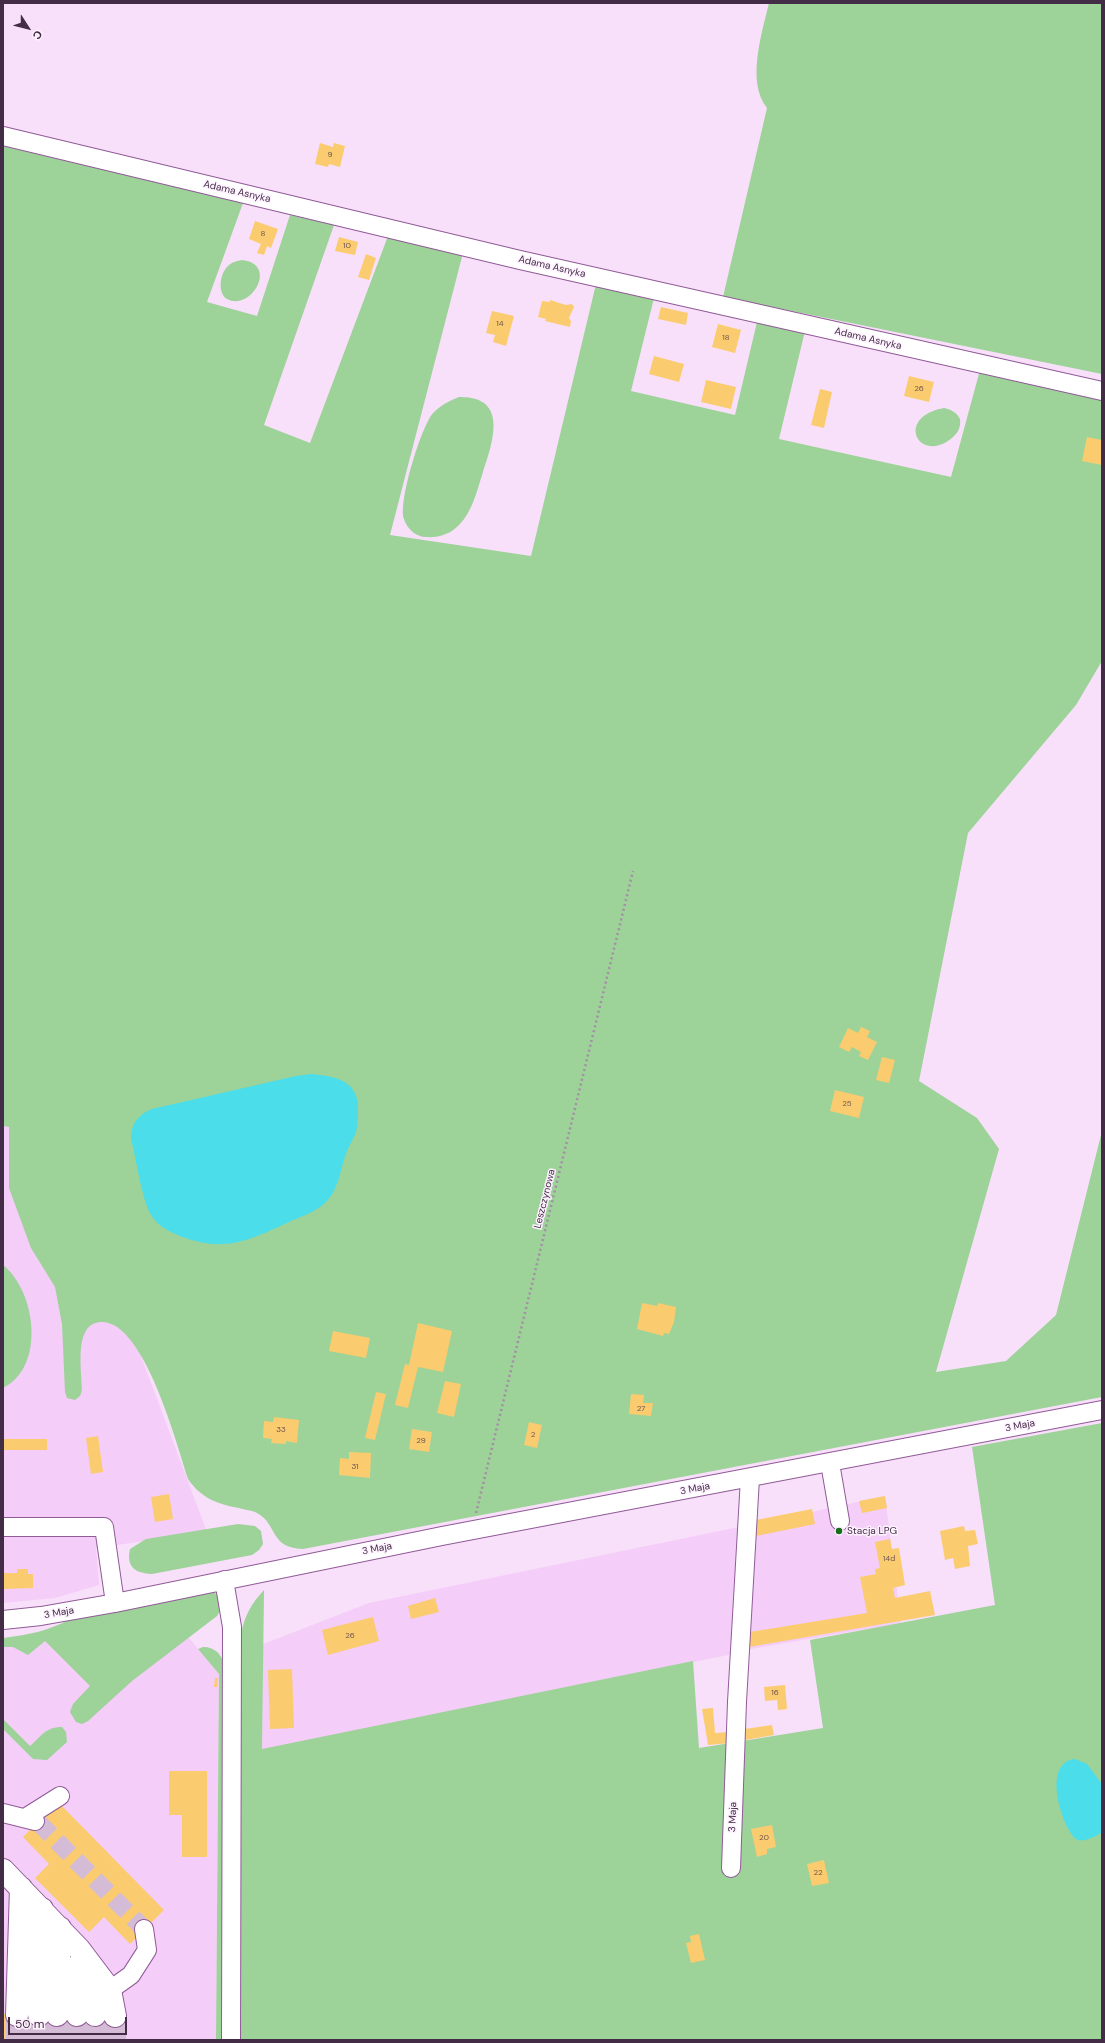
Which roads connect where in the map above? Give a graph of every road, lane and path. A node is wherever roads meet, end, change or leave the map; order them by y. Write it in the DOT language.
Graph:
graph roads {
  1 [pos="3,136"];
  2 [pos="1102,391"];
  3 [pos="633,871"];
  4 [pos="1102,1410"];
  5 [pos="830,1463"];
  6 [pos="750,1478"];
  7 [pos="840,1521"];
  8 [pos="3,1527"];
  9 [pos="472,1531"];
  10 [pos="224,1580"];
  11 [pos="115,1603"];
  12 [pos="3,1620"];
  13 [pos="60,1796"];
  14 [pos="3,1813"];
  15 [pos="732,1868"];
  16 [pos="3,1870"];
  17 [pos="12,1892"];
  18 [pos="42,1909"];
  19 [pos="60,1928"];
  20 [pos="144,1930"];
  21 [pos="79,1949"];
  22 [pos="110,1990"];
  23 [pos="17,2015"];
  24 [pos="77,2015"];
  25 [pos="231,2040"];
  1 -- 2 [label="street, Adama Asnyka"];
  3 -- 9 [label="path, Leszczynowa"];
  4 -- 5 [label="street, 3 Maja"];
  5 -- 6 [label="street, 3 Maja"];
  5 -- 7 [label="street"];
  6 -- 9 [label="street, 3 Maja"];
  6 -- 15 [label="street, 3 Maja"];
  8 -- 11 [label="street"];
  9 -- 10 [label="street, 3 Maja"];
  10 -- 11 [label="street, 3 Maja"];
  10 -- 25 [label="street"];
  11 -- 12 [label="street, 3 Maja"];
  13 -- 14 [label="street"];
  16 -- 17 [label="highway"];
  17 -- 18 [label="highway"];
  17 -- 23 [label="highway"];
  18 -- 19 [label="highway"];
  18 -- 24 [label="highway"];
  19 -- 21 [label="highway"];
  19 -- 24 [label="highway"];
  20 -- 22 [label="street"];
  21 -- 22 [label="highway"];
  21 -- 24 [label="highway"];
  22 -- 24 [label="highway"];
}
